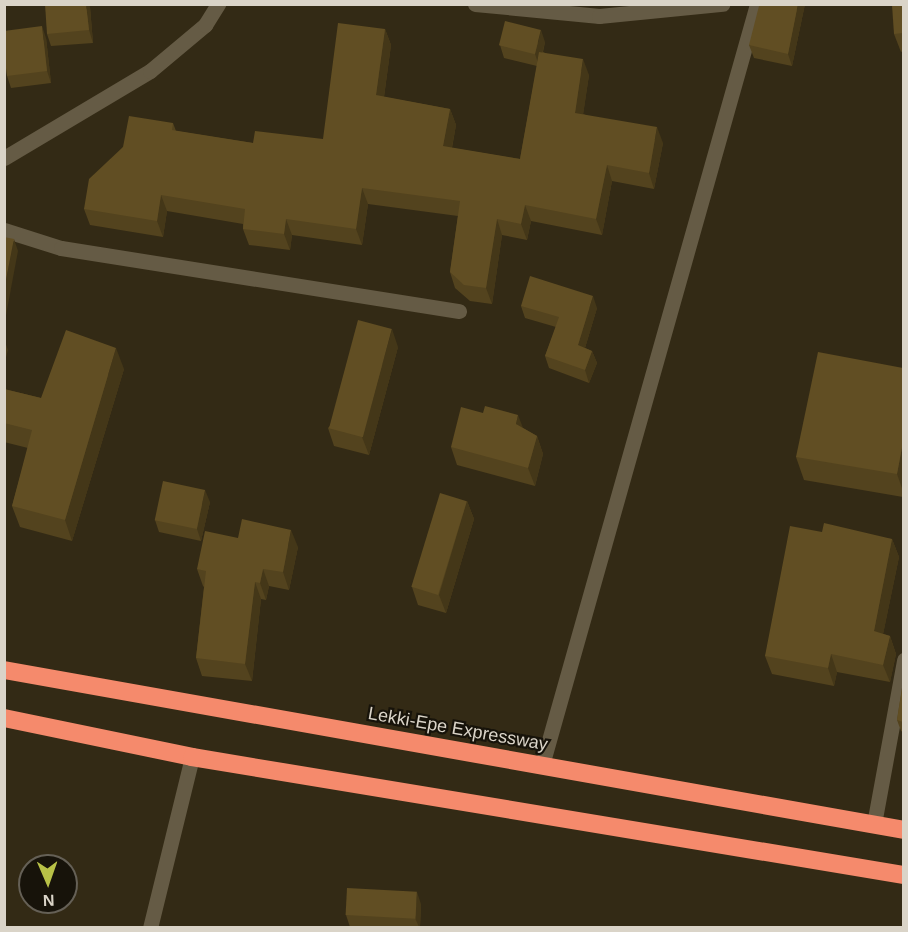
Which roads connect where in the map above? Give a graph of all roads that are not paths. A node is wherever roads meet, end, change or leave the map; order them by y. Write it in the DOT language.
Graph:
graph roads {
  1 [pos="218,4"];
  2 [pos="475,4"];
  3 [pos="722,4"];
  4 [pos="757,4"];
  5 [pos="4,158"];
  6 [pos="4,230"];
  7 [pos="459,311"];
  8 [pos="903,660"];
  9 [pos="4,670"];
  10 [pos="5,721"];
  11 [pos="192,758"];
  12 [pos="542,765"];
  13 [pos="874,824"];
  14 [pos="903,830"];
  15 [pos="903,874"];
  16 [pos="150,927"];
  1 -- 5 [label="street"];
  2 -- 3 [label="street"];
  4 -- 12 [label="street"];
  6 -- 7 [label="street"];
  8 -- 13 [label="street"];
  9 -- 12 [label="highway, Lekki-Epe Expressway"];
  10 -- 11 [label="highway"];
  11 -- 15 [label="highway"];
  11 -- 16 [label="street"];
  12 -- 13 [label="highway, Lekki-Epe Expressway"];
  13 -- 14 [label="highway, Lekki-Epe Expressway"];
}
